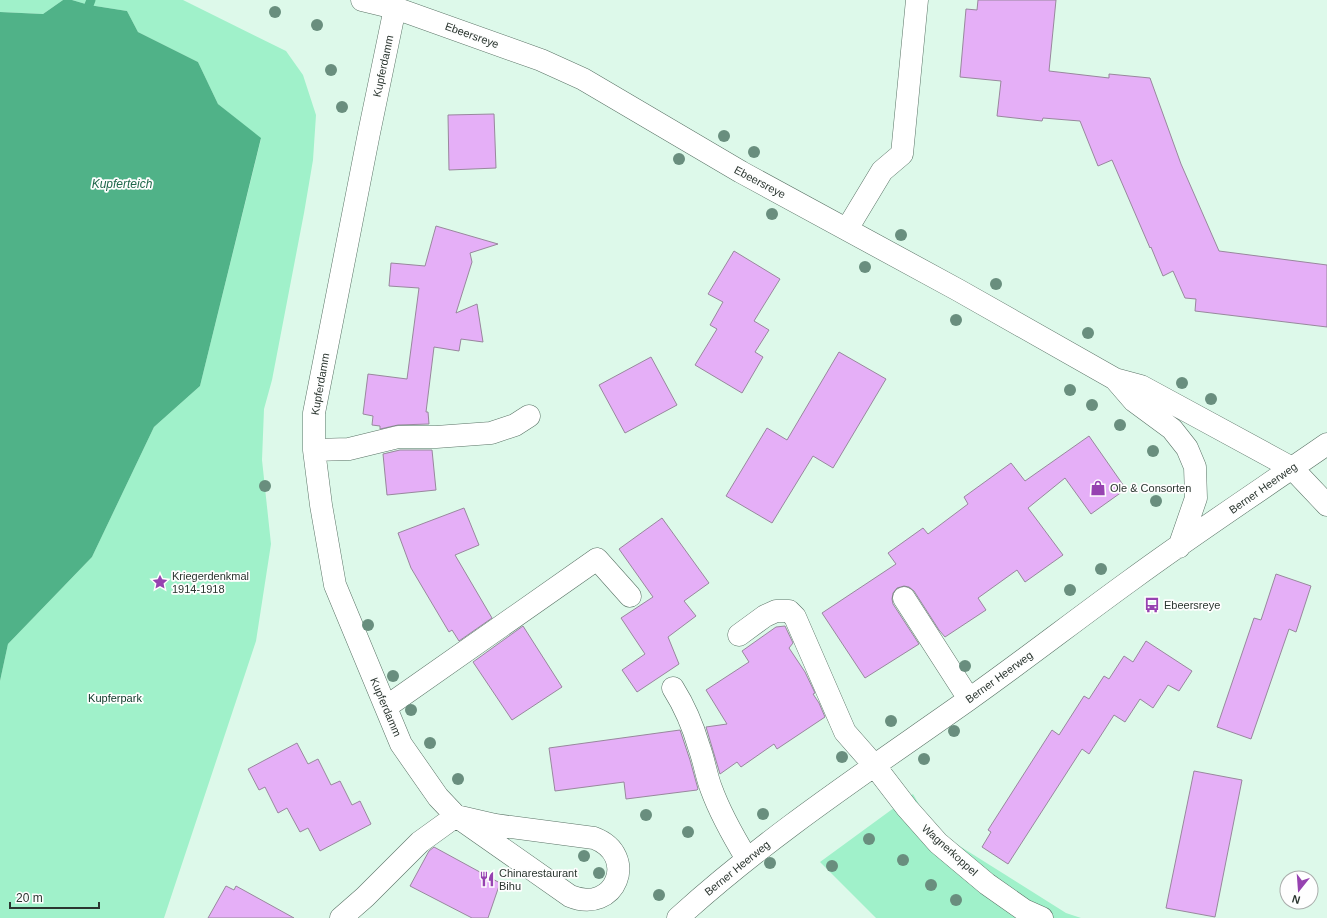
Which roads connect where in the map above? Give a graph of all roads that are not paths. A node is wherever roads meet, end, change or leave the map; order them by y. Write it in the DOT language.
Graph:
graph roads {
  1 [pos="362,0"];
  2 [pos="917,0"];
  3 [pos="396,8"];
  4 [pos="847,229"];
  5 [pos="1115,379"];
  6 [pos="529,416"];
  7 [pos="1327,444"];
  8 [pos="314,450"];
  9 [pos="1292,468"];
  10 [pos="1327,505"];
  11 [pos="1179,547"];
  12 [pos="630,596"];
  13 [pos="904,598"];
  14 [pos="739,635"];
  15 [pos="673,688"];
  16 [pos="969,699"];
  17 [pos="386,707"];
  18 [pos="874,765"];
  19 [pos="456,816"];
  20 [pos="747,859"];
  21 [pos="341,918"];
  22 [pos="678,918"];
  23 [pos="1042,918"];
  1 -- 3 [label="street"];
  2 -- 4 [label="street"];
  3 -- 4 [label="street, Ebeersreye"];
  3 -- 8 [label="street, Kupferdamm"];
  4 -- 5 [label="street, Ebeersreye"];
  5 -- 9 [label="street, Ebeersreye"];
  5 -- 11 [label="street, Ebeersreye"];
  6 -- 8 [label="street"];
  7 -- 9 [label="street, Berner Heerweg"];
  8 -- 17 [label="street, Kupferdamm"];
  9 -- 10 [label="street, Ebeersreye"];
  9 -- 11 [label="street, Berner Heerweg"];
  11 -- 16 [label="street, Berner Heerweg"];
  12 -- 17 [label="street"];
  13 -- 16 [label="street"];
  14 -- 18 [label="street, Wagnerkoppel"];
  15 -- 20 [label="street"];
  16 -- 18 [label="street, Berner Heerweg"];
  17 -- 19 [label="street, Kupferdamm"];
  18 -- 20 [label="street, Berner Heerweg"];
  18 -- 23 [label="street, Wagnerkoppel"];
  19 -- 19 [label="street, Kupferdamm"];
  19 -- 21 [label="street"];
  20 -- 22 [label="street, Berner Heerweg"];
}
